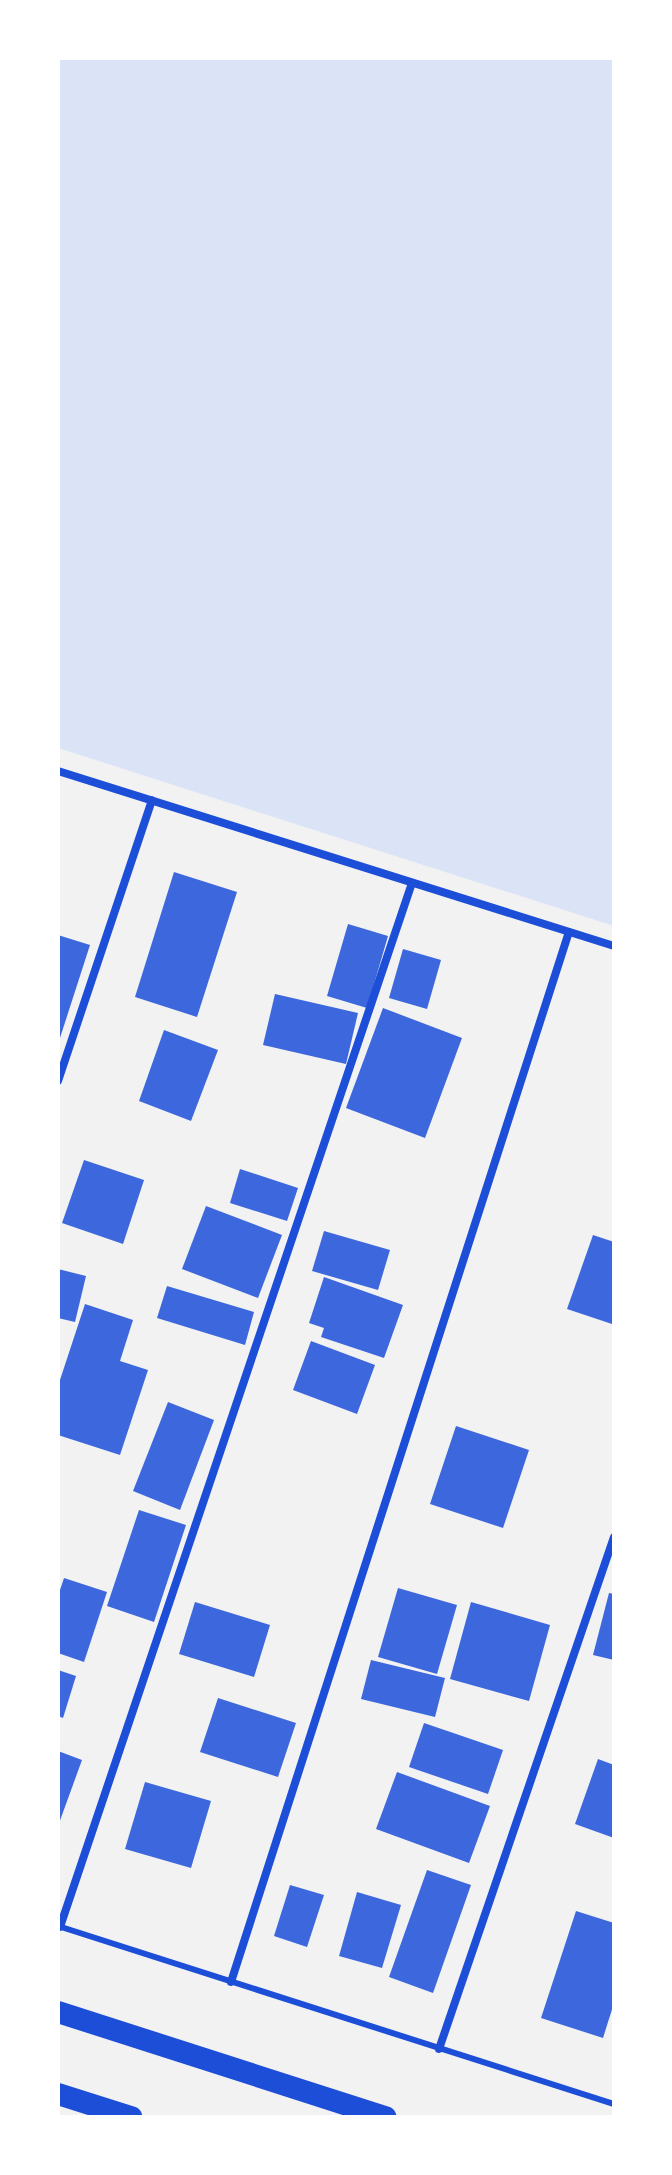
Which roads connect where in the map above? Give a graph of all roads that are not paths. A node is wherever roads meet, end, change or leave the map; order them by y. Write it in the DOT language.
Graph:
graph roads {
  1 [pos="58,771"];
  2 [pos="152,800"];
  3 [pos="412,883"];
  4 [pos="569,932"];
  5 [pos="614,946"];
  6 [pos="58,1081"];
  7 [pos="614,1537"];
  8 [pos="59,1926"];
  9 [pos="231,1982"];
  10 [pos="58,2012"];
  11 [pos="439,2049"];
  12 [pos="58,2094"];
  13 [pos="614,2104"];
  14 [pos="131,2117"];
  15 [pos="386,2117"];
  1 -- 2 [label="street"];
  2 -- 3 [label="street"];
  2 -- 6 [label="street"];
  3 -- 4 [label="street"];
  3 -- 8 [label="street"];
  4 -- 5 [label="street"];
  4 -- 9 [label="street"];
  7 -- 11 [label="street"];
  8 -- 9 [label="lane"];
  9 -- 11 [label="lane"];
  10 -- 15 [label="highway"];
  11 -- 13 [label="lane"];
  12 -- 14 [label="highway"];
}
